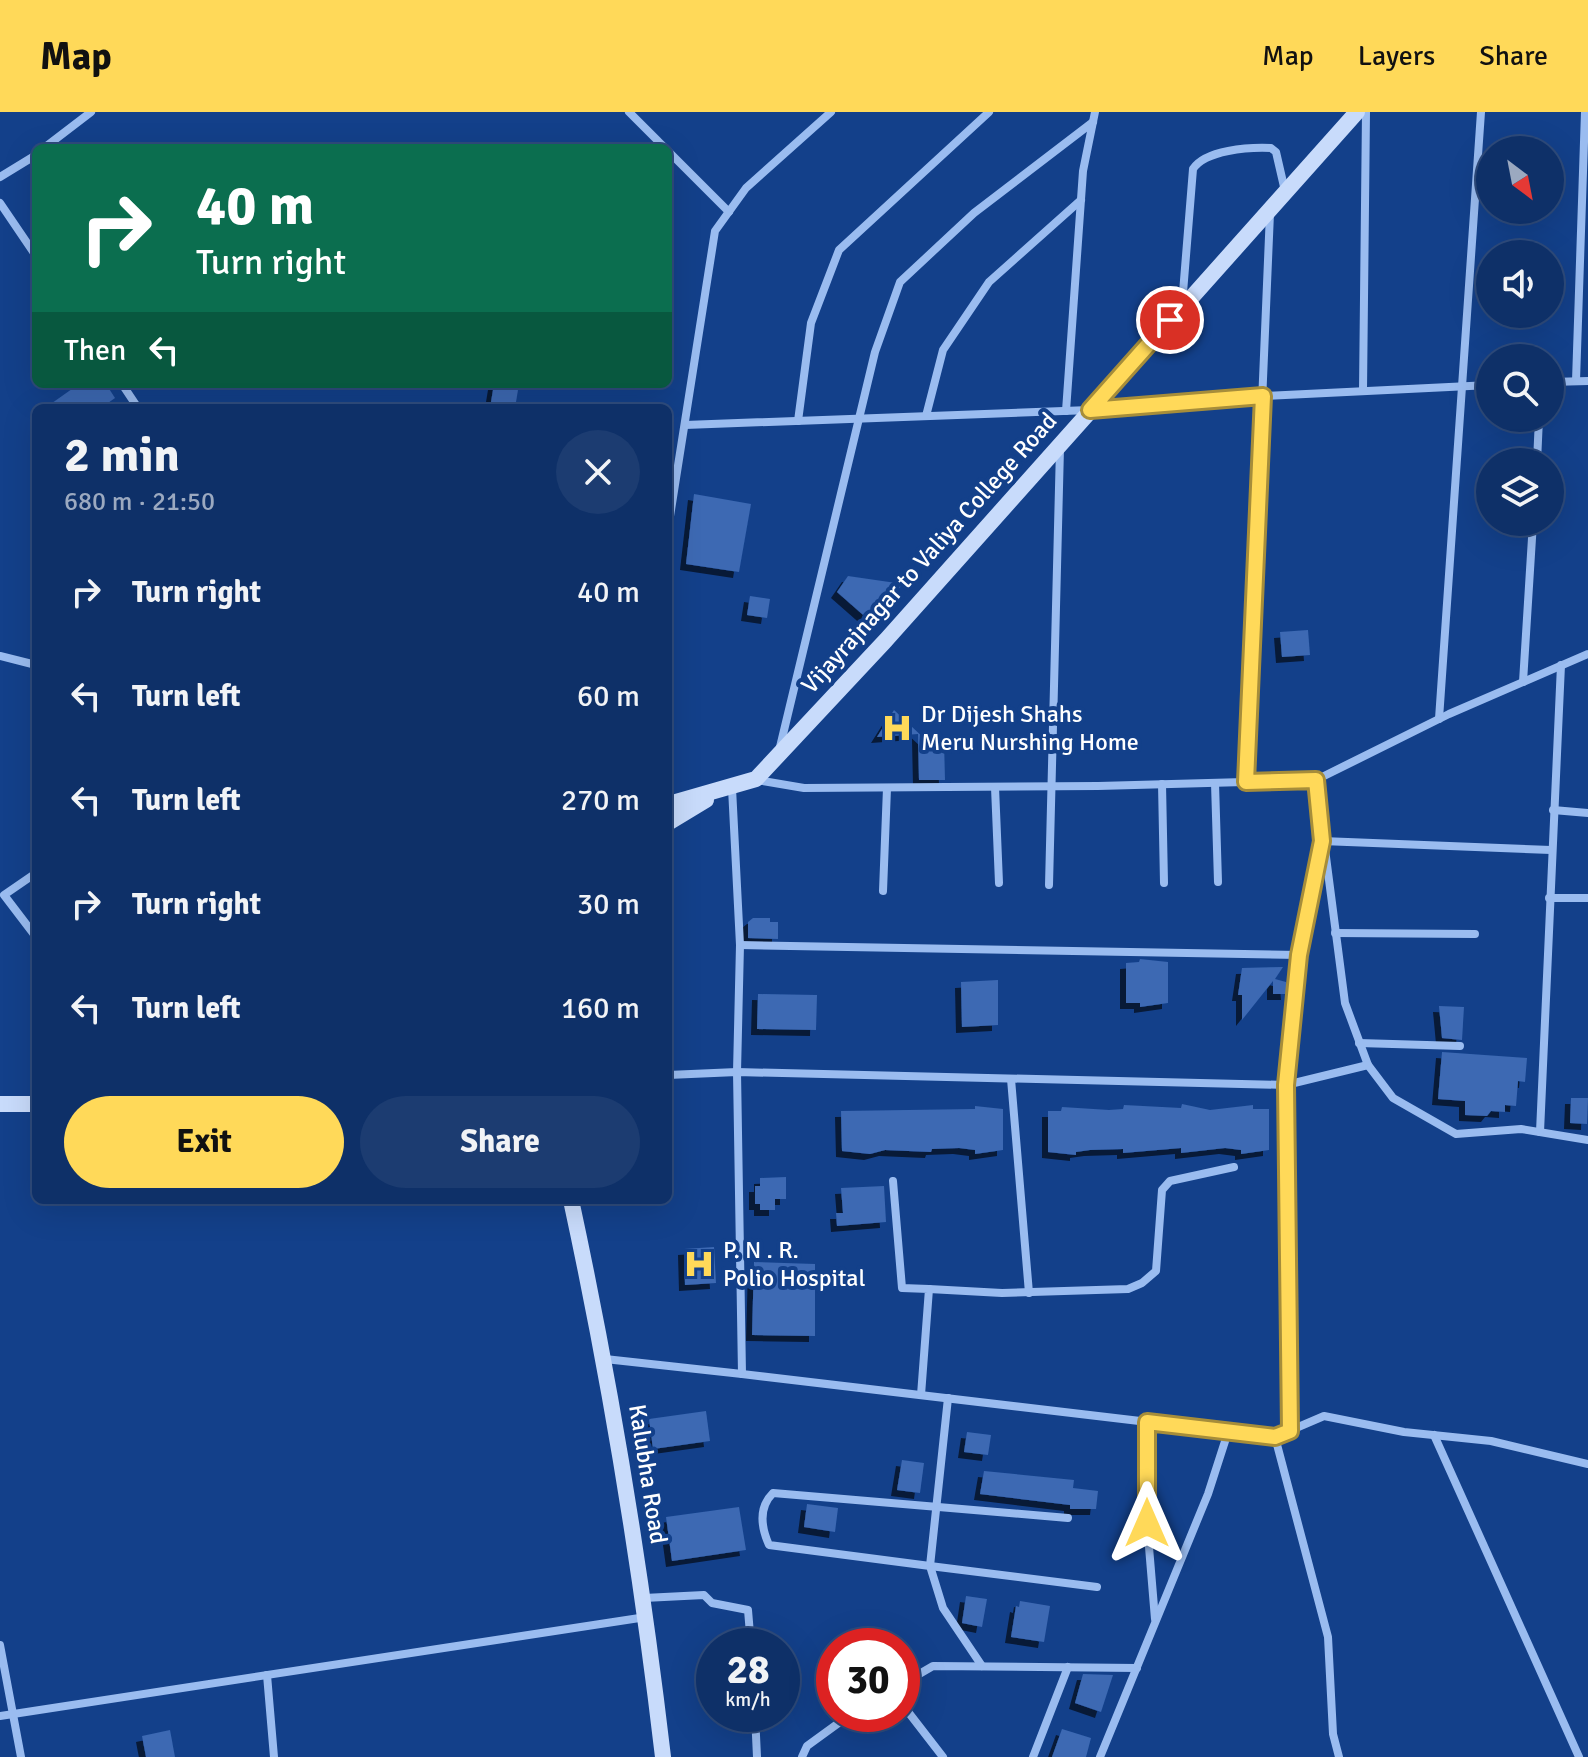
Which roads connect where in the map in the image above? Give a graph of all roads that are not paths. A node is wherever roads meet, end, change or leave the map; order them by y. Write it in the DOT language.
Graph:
graph roads {
  1 [pos="91,112"];
  2 [pos="629,112"];
  3 [pos="831,112"];
  4 [pos="989,112"];
  5 [pos="1357,112"];
  6 [pos="1366,112"];
  7 [pos="1481,112"];
  8 [pos="1585,112"];
  9 [pos="1094,117"];
  10 [pos="49,144"];
  11 [pos="662,144"];
  12 [pos="672,154"];
  13 [pos="32,157"];
  14 [pos="0,177"];
  15 [pos="1285,192"];
  16 [pos="1081,200"];
  17 [pos="0,203"];
  18 [pos="1271,208"];
  19 [pos="729,212"];
  20 [pos="32,250"];
  21 [pos="1182,307"];
  22 [pos="1564,381"];
  23 [pos="1576,381"];
  24 [pos="1588,381"];
  25 [pos="1476,386"];
  26 [pos="1461,387"];
  27 [pos="1363,391"];
  28 [pos="1263,396"];
  29 [pos="1090,410"];
  30 [pos="1066,411"];
  31 [pos="926,416"];
  32 [pos="858,419"];
  33 [pos="798,421"];
  34 [pos="685,425"];
  35 [pos="1060,443"];
  36 [pos="672,495"];
  37 [pos="1532,536"];
  38 [pos="1588,654"];
  39 [pos="0,656"];
  40 [pos="32,664"];
  41 [pos="1561,665"];
  42 [pos="1523,682"];
  43 [pos="1439,719"];
  44 [pos="779,755"];
  45 [pos="756,779"];
  46 [pos="1316,780"];
  47 [pos="1246,782"];
  48 [pos="1215,783"];
  49 [pos="1162,784"];
  50 [pos="995,787"];
  51 [pos="1052,787"];
  52 [pos="887,788"];
  53 [pos="724,790"];
  54 [pos="672,810"];
  55 [pos="1553,810"];
  56 [pos="1588,813"];
  57 [pos="1322,841"];
  58 [pos="1551,850"];
  59 [pos="32,875"];
  60 [pos="1218,882"];
  61 [pos="999,883"];
  62 [pos="1164,883"];
  63 [pos="1049,885"];
  64 [pos="883,891"];
  65 [pos="2,894"];
  66 [pos="1549,898"];
  67 [pos="1588,898"];
  68 [pos="32,932"];
  69 [pos="1335,933"];
  70 [pos="1475,934"];
  71 [pos="740,945"];
  72 [pos="1299,955"];
  73 [pos="1359,1043"];
  74 [pos="1460,1046"];
  75 [pos="1368,1065"];
  76 [pos="737,1072"];
  77 [pos="672,1075"];
  78 [pos="1011,1079"];
  79 [pos="1286,1085"];
  80 [pos="0,1104"];
  81 [pos="32,1104"];
  82 [pos="1540,1132"];
  83 [pos="1588,1140"];
  84 [pos="1234,1167"];
  85 [pos="893,1181"];
  86 [pos="572,1204"];
  87 [pos="929,1289"];
  88 [pos="1029,1293"];
  89 [pos="605,1359"];
  90 [pos="742,1374"];
  91 [pos="921,1395"];
  92 [pos="948,1398"];
  93 [pos="1147,1422"];
  94 [pos="1290,1431"];
  95 [pos="1228,1432"];
  96 [pos="1434,1435"];
  97 [pos="1275,1437"];
  98 [pos="1588,1464"];
  99 [pos="935,1506"];
  100 [pos="1068,1518"];
  101 [pos="930,1566"];
  102 [pos="1097,1587"];
  103 [pos="644,1598"];
  104 [pos="647,1617"];
  105 [pos="1155,1624"];
  106 [pos="750,1628"];
  107 [pos="0,1645"];
  108 [pos="982,1666"];
  109 [pos="1068,1667"];
  110 [pos="1137,1668"];
  111 [pos="920,1674"];
  112 [pos="267,1675"];
  113 [pos="13,1714"];
  114 [pos="0,1716"];
  115 [pos="920,1727"];
  116 [pos="756,1732"];
  117 [pos="826,1732"];
  118 [pos="21,1757"];
  119 [pos="274,1757"];
  120 [pos="663,1757"];
  121 [pos="757,1757"];
  122 [pos="802,1757"];
  123 [pos="943,1757"];
  124 [pos="1033,1757"];
  125 [pos="1100,1757"];
  126 [pos="1339,1757"];
  127 [pos="1579,1757"];
  1 -- 10 [label="street"];
  2 -- 11 [label="street"];
  3 -- 19 [label="street"];
  4 -- 33 [label="street"];
  5 -- 15 [label="street, Vijayrajnagar to Valiya College Road"];
  6 -- 27 [label="street"];
  7 -- 26 [label="street"];
  8 -- 23 [label="street"];
  9 -- 16 [label="street"];
  9 -- 32 [label="street"];
  12 -- 19 [label="street"];
  13 -- 14 [label="street"];
  15 -- 18 [label="street, Vijayrajnagar to Valiya College Road"];
  15 -- 21 [label="street"];
  16 -- 30 [label="street"];
  16 -- 31 [label="street"];
  17 -- 20 [label="street"];
  18 -- 21 [label="street, Vijayrajnagar to Valiya College Road"];
  18 -- 28 [label="street"];
  19 -- 34 [label="street"];
  21 -- 29 [label="street, Vijayrajnagar to Valiya College Road"];
  22 -- 23 [label="street"];
  23 -- 24 [label="street"];
  25 -- 26 [label="street"];
  26 -- 27 [label="street"];
  26 -- 43 [label="street"];
  27 -- 28 [label="street"];
  28 -- 29 [label="street"];
  28 -- 47 [label="street"];
  29 -- 30 [label="street"];
  29 -- 35 [label="street, Vijayrajnagar to Valiya College Road"];
  30 -- 31 [label="street"];
  31 -- 32 [label="street"];
  32 -- 33 [label="street"];
  32 -- 44 [label="street"];
  33 -- 34 [label="street"];
  34 -- 36 [label="street"];
  35 -- 44 [label="street, Vijayrajnagar to Valiya College Road"];
  35 -- 51 [label="street"];
  37 -- 42 [label="street"];
  38 -- 41 [label="street"];
  39 -- 40 [label="street"];
  41 -- 42 [label="street"];
  41 -- 55 [label="street"];
  42 -- 43 [label="street"];
  43 -- 46 [label="street"];
  44 -- 45 [label="street, Vijayrajnagar to Valiya College Road"];
  45 -- 52 [label="street"];
  45 -- 53 [label="street, Vijayrajnagar to Valiya College Road"];
  46 -- 47 [label="street"];
  46 -- 57 [label="street"];
  47 -- 48 [label="street"];
  48 -- 49 [label="street"];
  48 -- 60 [label="street"];
  49 -- 51 [label="street"];
  49 -- 62 [label="street"];
  50 -- 51 [label="street"];
  50 -- 52 [label="street"];
  50 -- 61 [label="street"];
  51 -- 63 [label="street"];
  52 -- 64 [label="street"];
  53 -- 54 [label="street, Vijayrajnagar to Valiya College Road"];
  53 -- 71 [label="street"];
  55 -- 56 [label="street"];
  55 -- 58 [label="street"];
  57 -- 58 [label="street"];
  57 -- 69 [label="street"];
  57 -- 72 [label="street"];
  58 -- 66 [label="street"];
  59 -- 65 [label="street"];
  65 -- 68 [label="street"];
  66 -- 67 [label="street"];
  66 -- 82 [label="street"];
  69 -- 70 [label="street"];
  69 -- 73 [label="street"];
  71 -- 72 [label="street"];
  71 -- 76 [label="street"];
  72 -- 79 [label="street"];
  73 -- 74 [label="street"];
  73 -- 75 [label="street"];
  75 -- 79 [label="street"];
  75 -- 82 [label="street"];
  76 -- 77 [label="street"];
  76 -- 78 [label="street"];
  76 -- 90 [label="street"];
  78 -- 79 [label="street"];
  78 -- 88 [label="street"];
  79 -- 94 [label="street"];
  80 -- 81 [label="street"];
  82 -- 83 [label="street"];
  84 -- 88 [label="street"];
  85 -- 87 [label="street"];
  86 -- 89 [label="street, Kalubha Road"];
  87 -- 88 [label="street"];
  87 -- 91 [label="street"];
  89 -- 90 [label="street"];
  89 -- 103 [label="street, Kalubha Road"];
  90 -- 91 [label="street"];
  91 -- 92 [label="street"];
  92 -- 93 [label="street"];
  92 -- 99 [label="street"];
  93 -- 95 [label="street"];
  93 -- 105 [label="street"];
  94 -- 96 [label="street"];
  94 -- 97 [label="street"];
  95 -- 97 [label="street"];
  95 -- 105 [label="street"];
  96 -- 98 [label="street"];
  96 -- 127 [label="street"];
  97 -- 126 [label="street"];
  99 -- 100 [label="street"];
  99 -- 101 [label="street"];
  99 -- 101 [label="street"];
  101 -- 102 [label="street"];
  101 -- 108 [label="street"];
  103 -- 104 [label="street, Kalubha Road"];
  103 -- 106 [label="street"];
  104 -- 112 [label="street"];
  104 -- 120 [label="street, Kalubha Road"];
  105 -- 110 [label="street"];
  107 -- 113 [label="street"];
  108 -- 109 [label="street"];
  108 -- 111 [label="street"];
  109 -- 110 [label="street"];
  109 -- 124 [label="street"];
  110 -- 125 [label="street"];
  112 -- 113 [label="street"];
  112 -- 119 [label="street"];
  113 -- 114 [label="street"];
  113 -- 118 [label="street"];
  115 -- 123 [label="street"];
  116 -- 121 [label="street"];
  117 -- 122 [label="street"];
}
